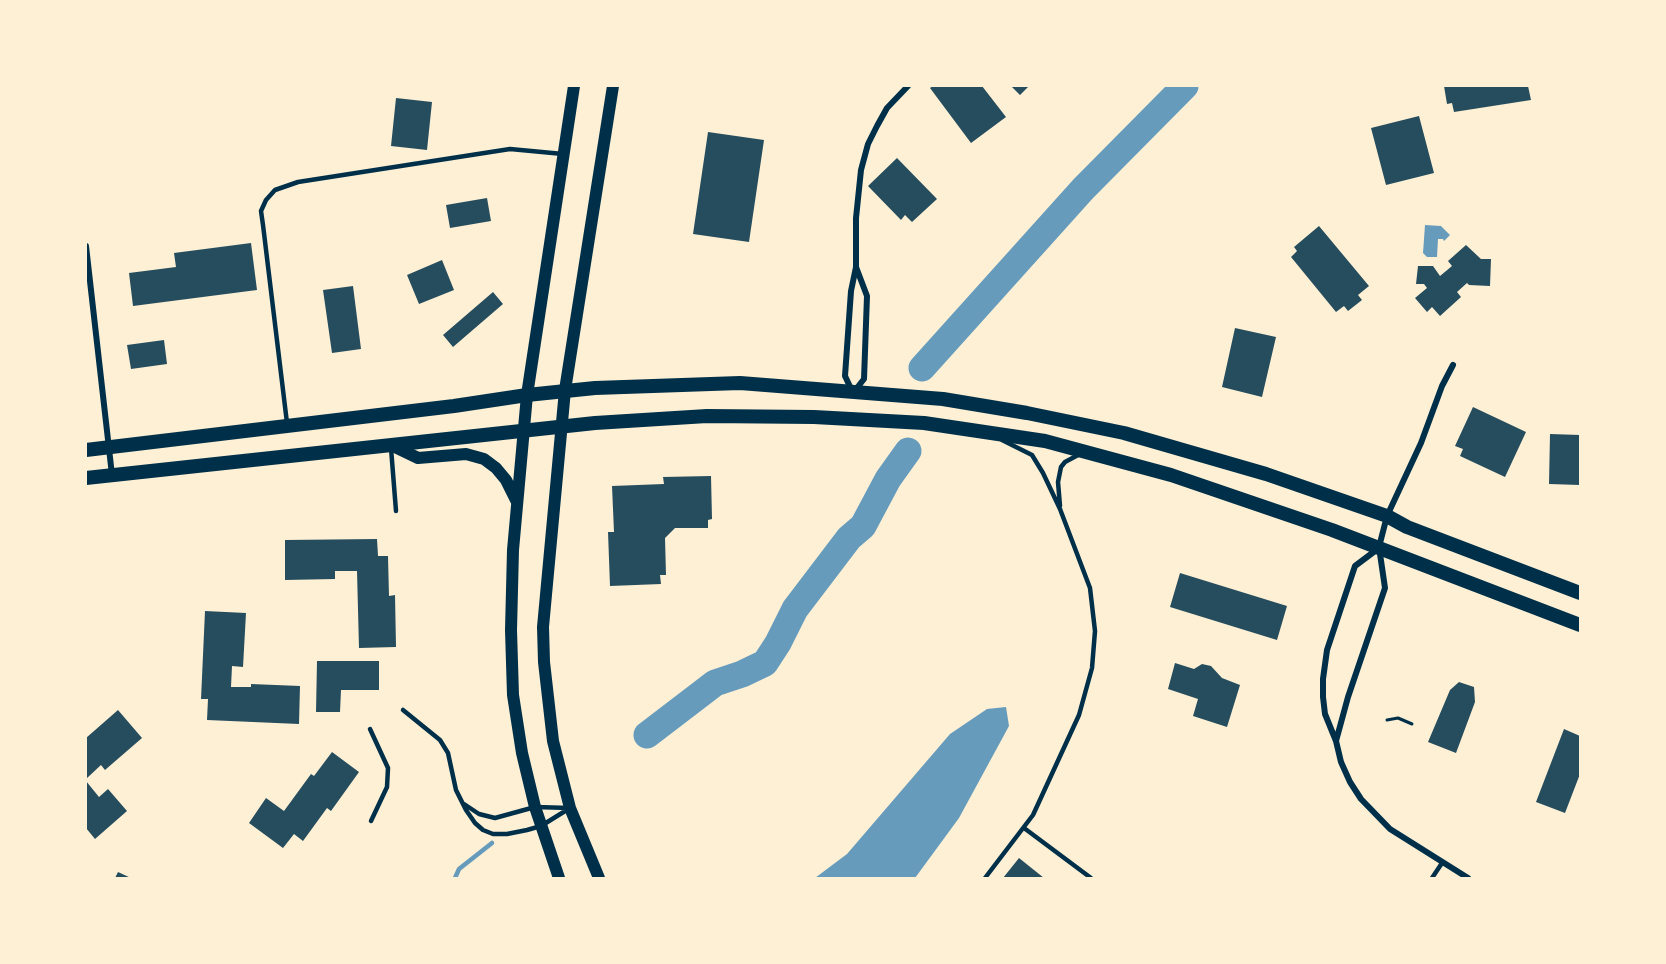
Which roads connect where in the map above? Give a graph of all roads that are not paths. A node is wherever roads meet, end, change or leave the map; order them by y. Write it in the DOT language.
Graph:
graph roads {
  1 [pos="574,86"];
  2 [pos="614,86"];
  3 [pos="908,86"];
  4 [pos="563,154"];
  5 [pos="86,246"];
  6 [pos="856,267"];
  7 [pos="1453,365"];
  8 [pos="565,390"];
  9 [pos="853,393"];
  10 [pos="527,395"];
  11 [pos="287,426"];
  12 [pos="562,426"];
  13 [pos="524,429"];
  14 [pos="989,433"];
  15 [pos="391,446"];
  16 [pos="109,447"];
  17 [pos="86,450"];
  18 [pos="1084,452"];
  19 [pos="112,475"];
  20 [pos="86,478"];
  21 [pos="517,503"];
  22 [pos="1060,509"];
  23 [pos="396,511"];
  24 [pos="1387,516"];
  25 [pos="1379,547"];
  26 [pos="1581,593"];
  27 [pos="1581,625"];
  28 [pos="403,710"];
  29 [pos="370,729"];
  30 [pos="1336,741"];
  31 [pos="462,802"];
  32 [pos="535,807"];
  33 [pos="570,808"];
  34 [pos="371,820"];
  35 [pos="541,826"];
  36 [pos="1024,828"];
  37 [pos="1442,863"];
  38 [pos="559,879"];
  39 [pos="599,879"];
  40 [pos="985,879"];
  41 [pos="1091,879"];
  42 [pos="1431,879"];
  43 [pos="1468,879"];
  1 -- 4 [label="main road"];
  2 -- 8 [label="main road"];
  3 -- 6 [label="street"];
  4 -- 10 [label="main road"];
  4 -- 11 [label="lane"];
  5 -- 16 [label="street"];
  6 -- 9 [label="street"];
  6 -- 9 [label="street"];
  7 -- 24 [label="street"];
  8 -- 9 [label="main road"];
  8 -- 10 [label="main road"];
  8 -- 12 [label="main road"];
  9 -- 24 [label="main road"];
  10 -- 11 [label="main road"];
  10 -- 13 [label="main road"];
  11 -- 16 [label="main road"];
  12 -- 13 [label="main road"];
  12 -- 14 [label="main road"];
  12 -- 33 [label="main road"];
  13 -- 15 [label="main road"];
  13 -- 21 [label="main road"];
  14 -- 18 [label="main road"];
  14 -- 22 [label="lane"];
  15 -- 19 [label="main road"];
  15 -- 21 [label="main road"];
  15 -- 23 [label="lane"];
  16 -- 17 [label="main road"];
  16 -- 19 [label="street"];
  18 -- 22 [label="lane"];
  18 -- 25 [label="main road"];
  19 -- 20 [label="main road"];
  21 -- 32 [label="main road"];
  22 -- 36 [label="lane"];
  24 -- 25 [label="street"];
  24 -- 26 [label="main road"];
  25 -- 27 [label="main road"];
  25 -- 30 [label="street"];
  25 -- 30 [label="street"];
  28 -- 31 [label="lane"];
  29 -- 34 [label="lane"];
  30 -- 37 [label="street"];
  31 -- 32 [label="lane"];
  31 -- 35 [label="lane"];
  32 -- 33 [label="lane"];
  32 -- 35 [label="main road"];
  33 -- 35 [label="lane"];
  33 -- 39 [label="main road"];
  35 -- 38 [label="main road"];
  36 -- 40 [label="lane"];
  36 -- 41 [label="lane"];
  37 -- 42 [label="lane"];
  37 -- 43 [label="street"];
}
